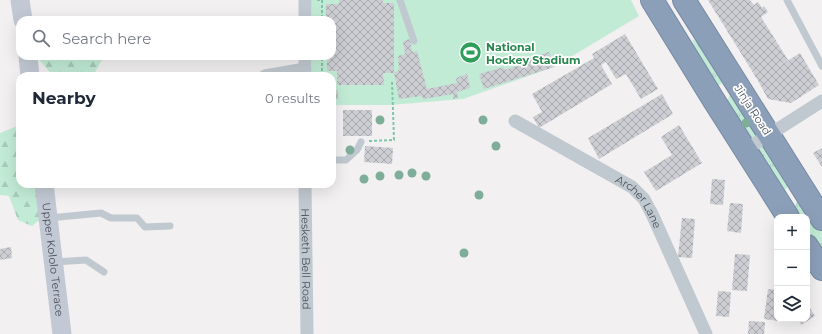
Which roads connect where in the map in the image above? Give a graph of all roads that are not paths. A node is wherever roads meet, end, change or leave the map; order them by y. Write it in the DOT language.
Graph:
graph roads {
  1 [pos="20,0"];
  2 [pos="309,0"];
  3 [pos="400,0"];
  4 [pos="652,0"];
  5 [pos="684,0"];
  6 [pos="787,0"];
  7 [pos="22,16"];
  8 [pos="306,16"];
  9 [pos="414,41"];
  10 [pos="28,60"];
  11 [pos="822,66"];
  12 [pos="305,67"];
  13 [pos="30,72"];
  14 [pos="283,72"];
  15 [pos="737,84"];
  16 [pos="713,99"];
  17 [pos="822,101"];
  18 [pos="515,121"];
  19 [pos="769,135"];
  20 [pos="361,142"];
  21 [pos="746,150"];
  22 [pos="336,160"];
  23 [pos="44,188"];
  24 [pos="305,188"];
  25 [pos="786,214"];
  26 [pos="48,218"];
  27 [pos="822,219"];
  28 [pos="170,226"];
  29 [pos="810,250"];
  30 [pos="54,262"];
  31 [pos="822,269"];
  32 [pos="104,272"];
  33 [pos="62,334"];
  34 [pos="307,334"];
  35 [pos="706,334"];
  1 -- 7 [label="main road"];
  2 -- 8 [label="street"];
  3 -- 9 [label="lane"];
  4 -- 16 [label="highway"];
  5 -- 15 [label="highway, Jinja Road"];
  6 -- 11 [label="lane"];
  10 -- 13 [label="main road"];
  12 -- 14 [label="street"];
  15 -- 16 [label="highway"];
  15 -- 19 [label="highway, Jinja Road"];
  16 -- 21 [label="highway"];
  17 -- 19 [label="street"];
  18 -- 35 [label="street, Archer Lane"];
  19 -- 21 [label="street"];
  19 -- 27 [label="highway, Jinja Road"];
  20 -- 22 [label="lane"];
  21 -- 25 [label="highway"];
  23 -- 26 [label="main road, Upper Kololo Terrace"];
  24 -- 34 [label="street, Hesketh Bell Road"];
  26 -- 28 [label="lane"];
  26 -- 30 [label="main road, Upper Kololo Terrace"];
  29 -- 31 [label="highway"];
  30 -- 32 [label="lane"];
  30 -- 33 [label="main road, Upper Kololo Terrace"];
}
